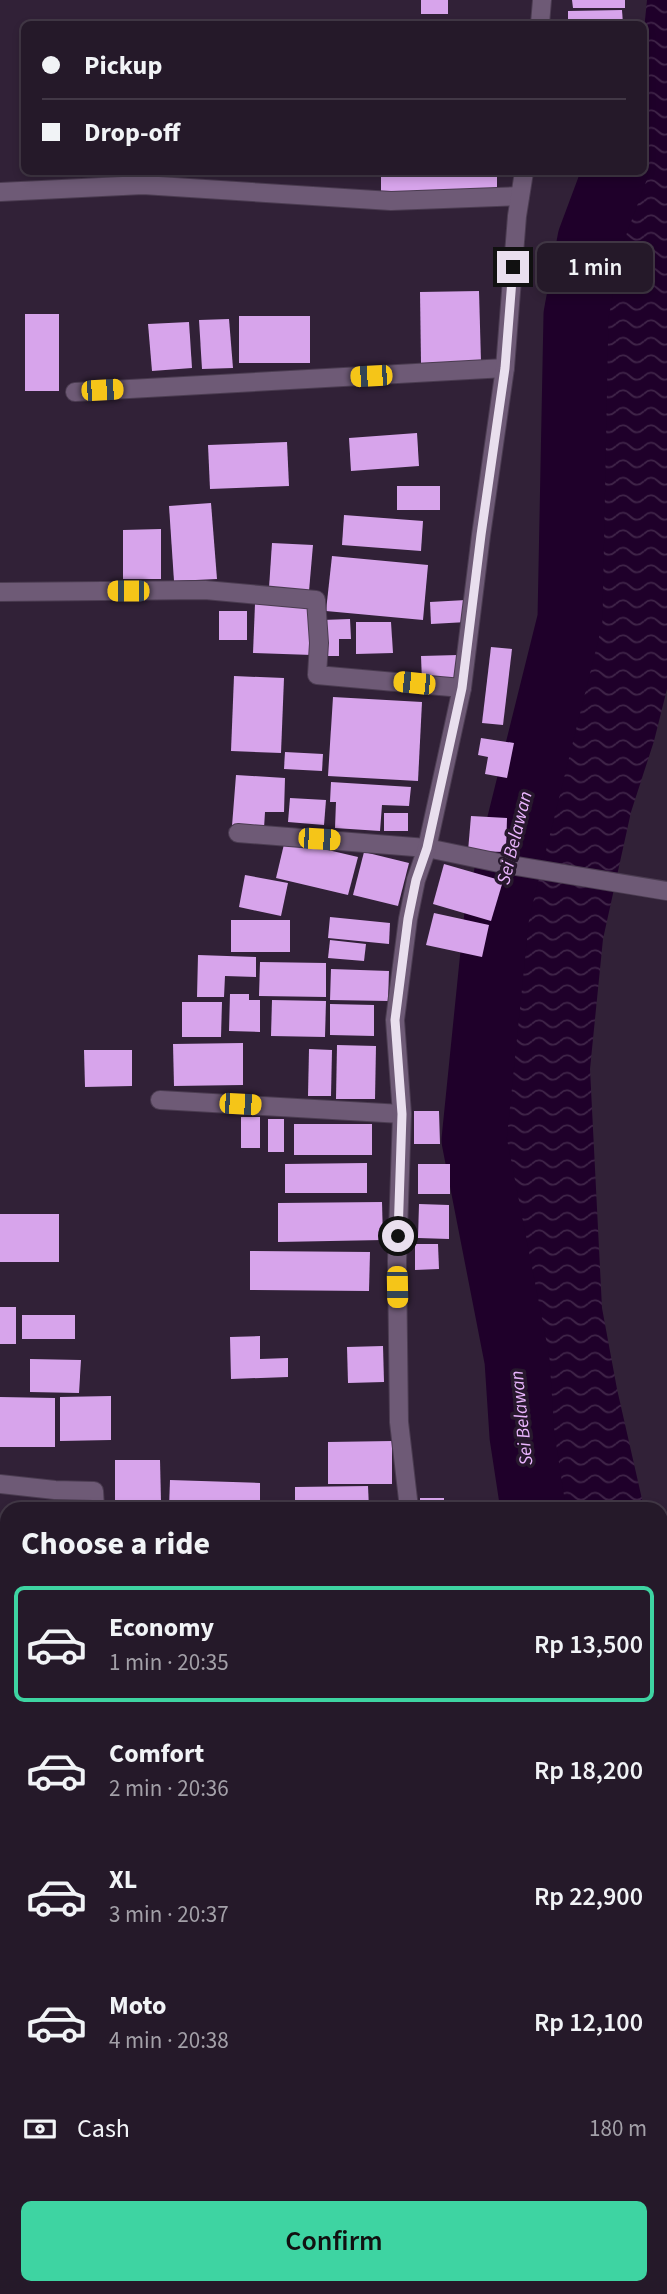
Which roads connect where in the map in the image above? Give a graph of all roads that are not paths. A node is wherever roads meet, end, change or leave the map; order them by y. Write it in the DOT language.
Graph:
graph roads {
  1 [pos="542,0"];
  2 [pos="540,21"];
  3 [pos="524,175"];
  4 [pos="0,192"];
  5 [pos="520,196"];
  6 [pos="505,368"];
  7 [pos="75,392"];
  8 [pos="0,592"];
  9 [pos="462,688"];
  10 [pos="238,833"];
  11 [pos="427,848"];
  12 [pos="667,891"];
  13 [pos="160,1100"];
  14 [pos="402,1114"];
  15 [pos="0,1484"];
  16 [pos="95,1502"];
  17 [pos="408,1502"];
  1 -- 2 [label="street"];
  3 -- 5 [label="street"];
  4 -- 5 [label="street"];
  5 -- 6 [label="street"];
  6 -- 7 [label="street"];
  6 -- 9 [label="street"];
  8 -- 9 [label="street"];
  9 -- 11 [label="street"];
  10 -- 11 [label="street"];
  11 -- 12 [label="street"];
  11 -- 14 [label="street"];
  13 -- 14 [label="street"];
  14 -- 17 [label="street"];
  15 -- 16 [label="street"];
}
